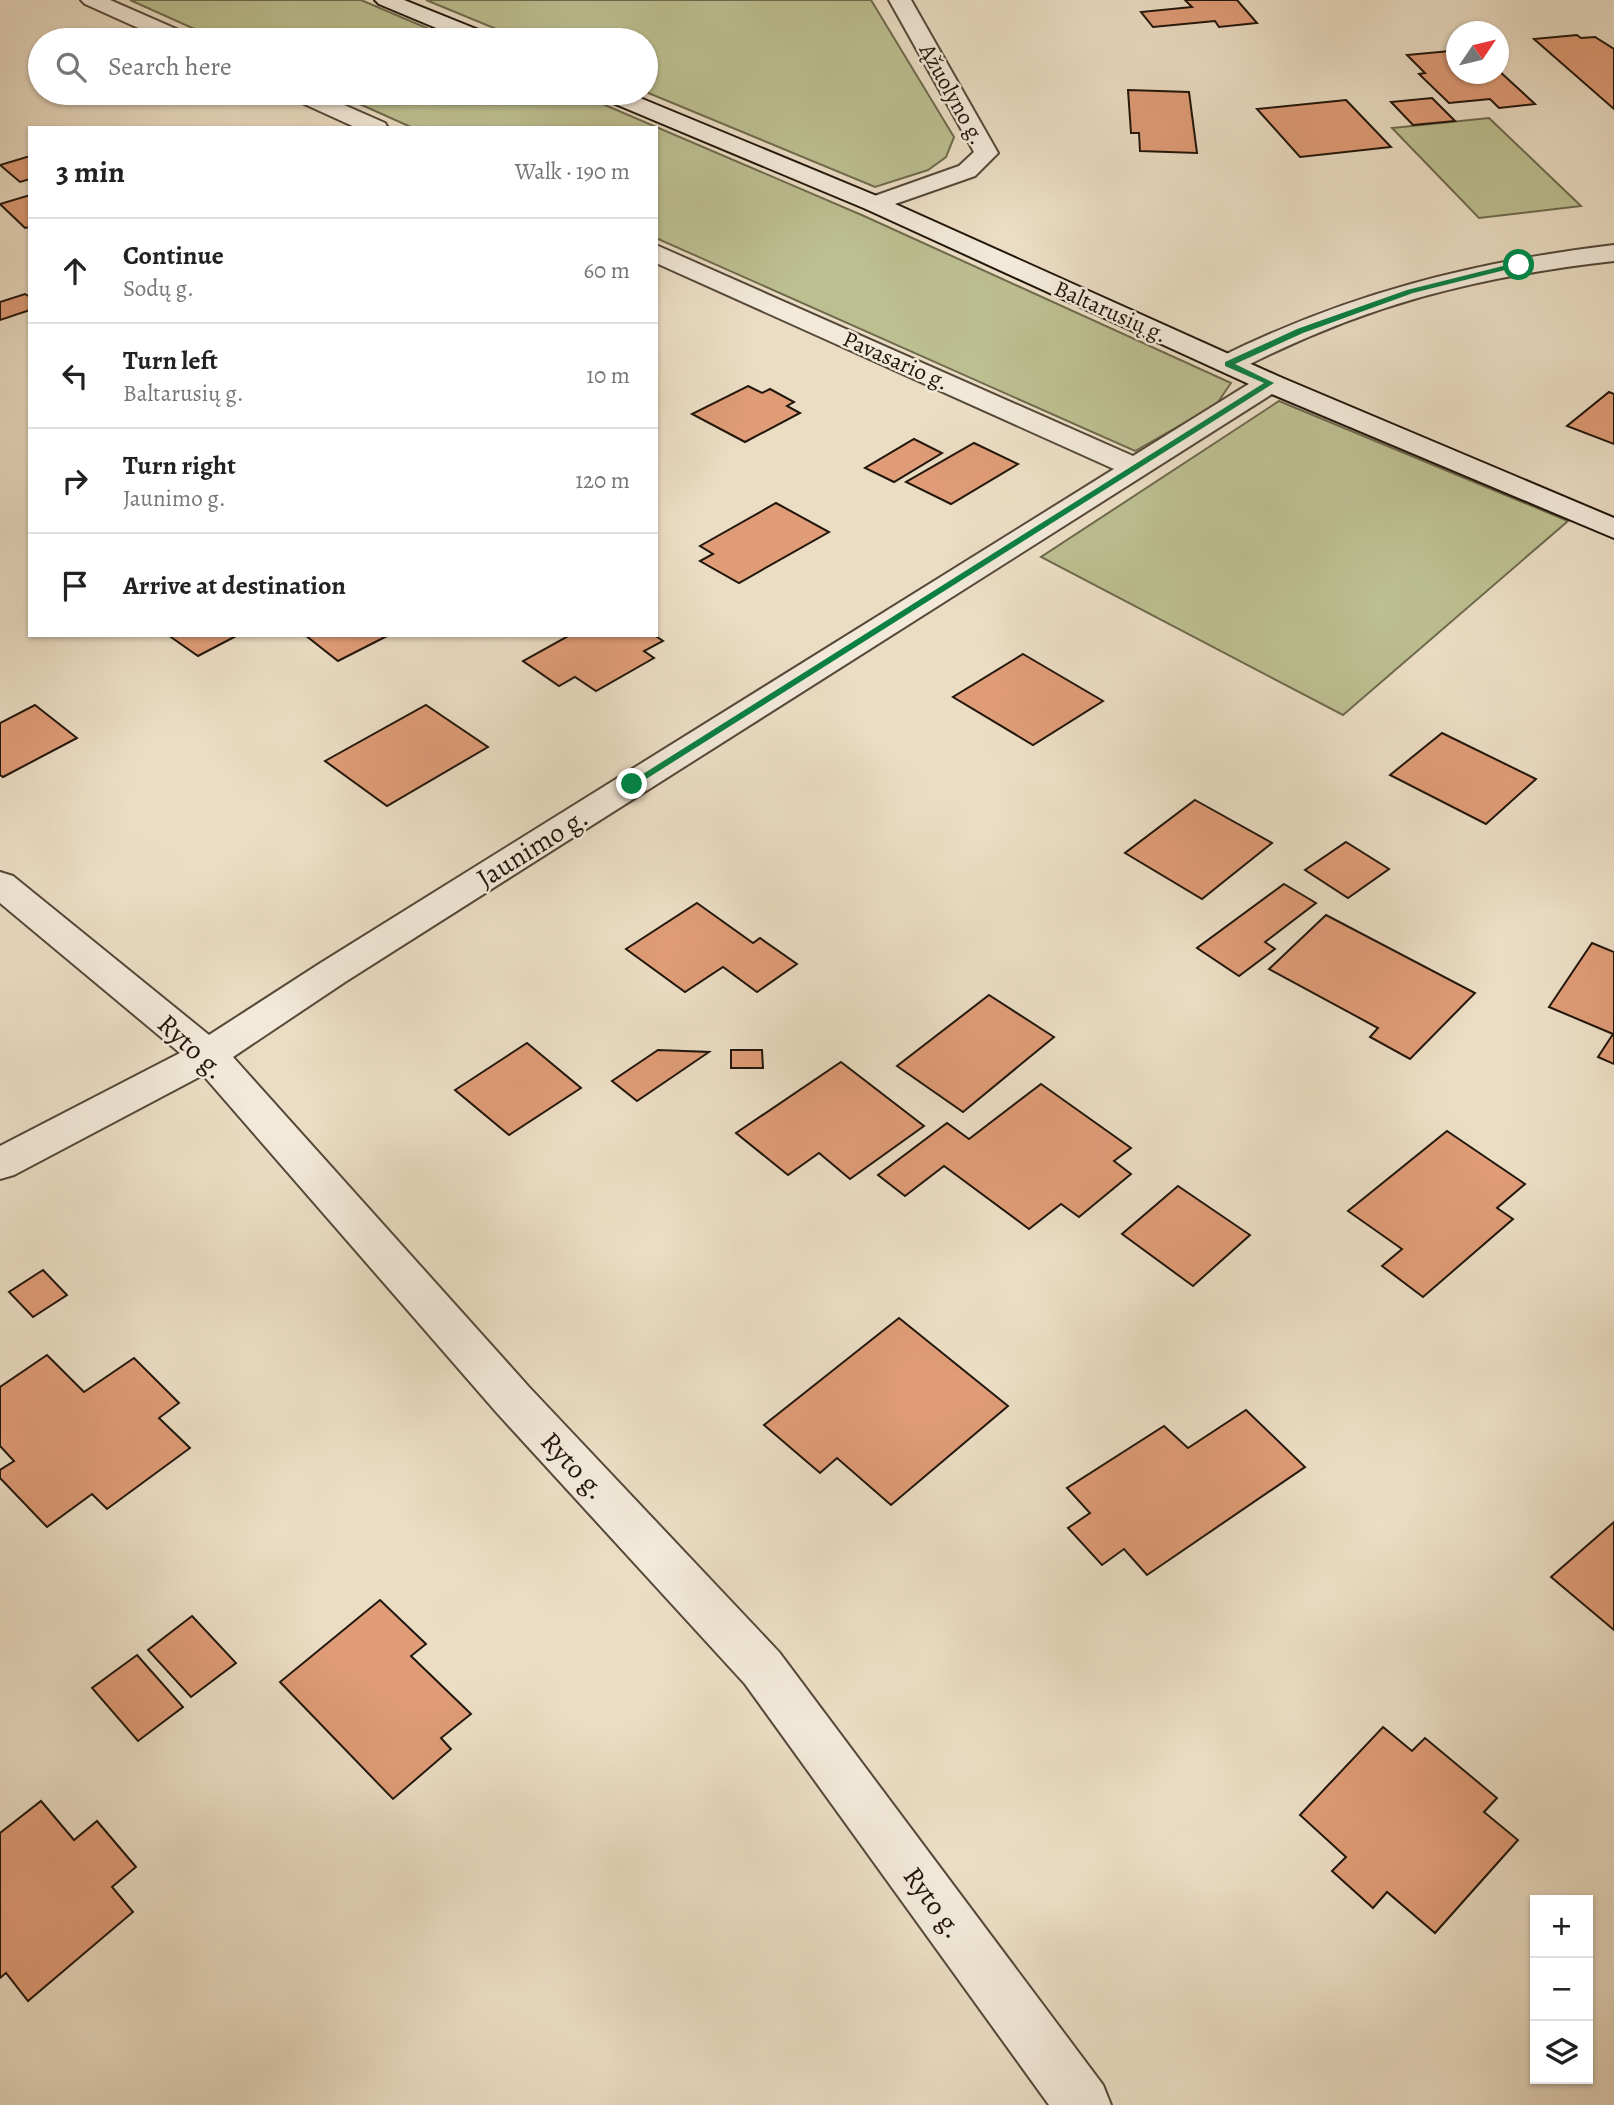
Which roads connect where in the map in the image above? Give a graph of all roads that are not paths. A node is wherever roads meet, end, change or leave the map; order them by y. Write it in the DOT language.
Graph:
graph roads {
  1 [pos="92,0"];
  2 [pos="386,0"];
  3 [pos="900,0"];
  4 [pos="155,28"];
  5 [pos="453,28"];
  6 [pos="326,105"];
  7 [pos="638,105"];
  8 [pos="373,126"];
  9 [pos="875,204"];
  10 [pos="1614,253"];
  11 [pos="658,254"];
  12 [pos="1228,364"];
  13 [pos="1270,383"];
  14 [pos="1136,468"];
  15 [pos="1614,529"];
  16 [pos="0,884"];
  17 [pos="208,1055"];
  18 [pos="0,1164"];
  19 [pos="1083,2105"];
  1 -- 4 [label="street"];
  2 -- 5 [label="street"];
  3 -- 9 [label="street, Ąžuolyno g."];
  6 -- 8 [label="street"];
  7 -- 9 [label="street, Baltarusių g."];
  9 -- 12 [label="street, Baltarusių g."];
  10 -- 12 [label="street"];
  11 -- 14 [label="street, Pavasario g."];
  12 -- 13 [label="street, Baltarusių g."];
  13 -- 14 [label="street, Jaunimo g."];
  13 -- 15 [label="street, Baltarusių g."];
  14 -- 17 [label="street, Jaunimo g."];
  16 -- 17 [label="street, Ryto g."];
  17 -- 18 [label="street, Jaunimo g."];
  17 -- 19 [label="street, Ryto g."];
}
